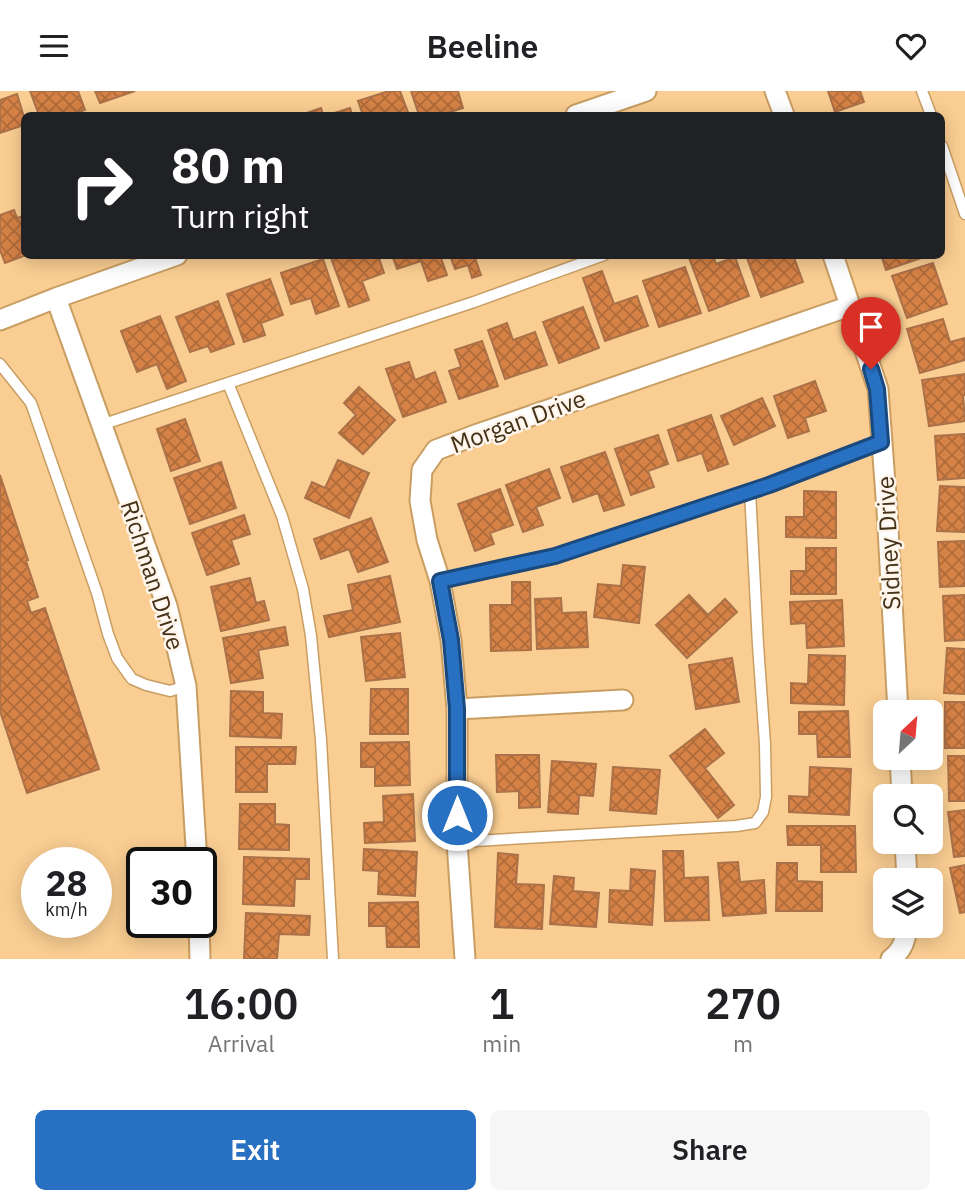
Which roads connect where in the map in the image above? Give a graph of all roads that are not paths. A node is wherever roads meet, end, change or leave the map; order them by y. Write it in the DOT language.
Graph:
graph roads {
  1 [pos="646,91"];
  2 [pos="775,91"];
  3 [pos="922,91"];
  4 [pos="585,112"];
  5 [pos="783,112"];
  6 [pos="930,112"];
  7 [pos="945,155"];
  8 [pos="965,214"];
  9 [pos="166,259"];
  10 [pos="593,259"];
  11 [pos="834,259"];
  12 [pos="56,298"];
  13 [pos="850,306"];
  14 [pos="0,320"];
  15 [pos="0,364"];
  16 [pos="228,383"];
  17 [pos="102,425"];
  18 [pos="881,442"];
  19 [pos="750,491"];
  20 [pos="440,581"];
  21 [pos="186,686"];
  22 [pos="623,700"];
  23 [pos="897,700"];
  24 [pos="457,709"];
  25 [pos="457,842"];
  26 [pos="196,847"];
  27 [pos="199,938"];
  28 [pos="906,938"];
  29 [pos="200,959"];
  30 [pos="333,959"];
  31 [pos="465,959"];
  32 [pos="891,959"];
  1 -- 4 [label="street"];
  2 -- 5 [label="street"];
  3 -- 6 [label="lane"];
  7 -- 8 [label="lane"];
  9 -- 12 [label="street"];
  10 -- 16 [label="lane"];
  11 -- 13 [label="street, Sidney Drive"];
  12 -- 14 [label="street"];
  12 -- 17 [label="street, Richman Drive"];
  13 -- 18 [label="street, Sidney Drive"];
  13 -- 20 [label="street, Morgan Drive"];
  15 -- 21 [label="lane"];
  16 -- 17 [label="lane"];
  16 -- 30 [label="lane"];
  17 -- 21 [label="street, Richman Drive"];
  18 -- 19 [label="lane"];
  18 -- 23 [label="street, Sidney Drive"];
  19 -- 20 [label="lane"];
  19 -- 25 [label="lane"];
  20 -- 24 [label="street, Morgan Drive"];
  21 -- 26 [label="street, Richman Drive"];
  22 -- 24 [label="street"];
  24 -- 25 [label="street, Morgan Drive"];
  25 -- 31 [label="street, Morgan Drive"];
  27 -- 29 [label="street"];
  28 -- 32 [label="street"];
}
